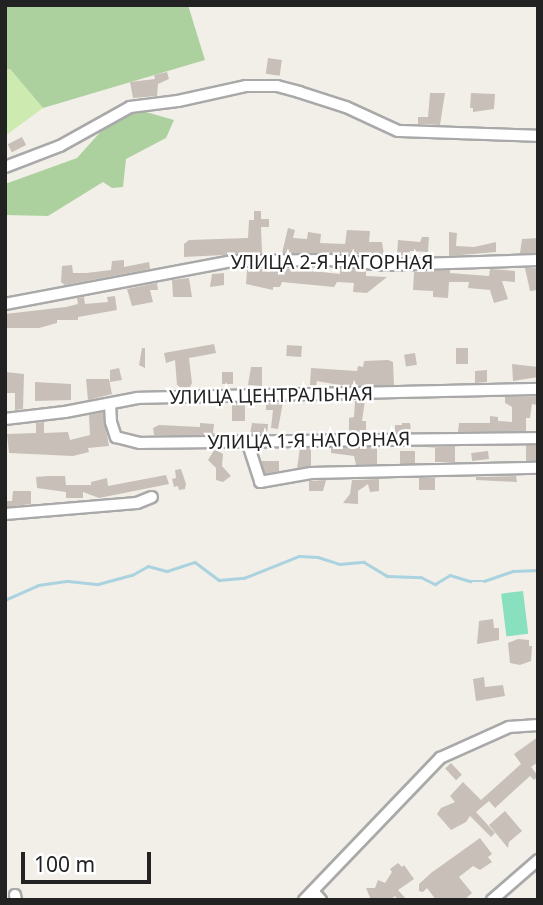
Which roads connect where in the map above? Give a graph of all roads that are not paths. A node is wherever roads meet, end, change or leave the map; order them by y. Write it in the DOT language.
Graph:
graph roads {
  1 [pos="538,136"];
  2 [pos="5,167"];
  3 [pos="538,260"];
  4 [pos="5,304"];
  5 [pos="538,389"];
  6 [pos="110,404"];
  7 [pos="5,419"];
  8 [pos="538,438"];
  9 [pos="248,444"];
  10 [pos="538,468"];
  11 [pos="152,497"];
  12 [pos="5,514"];
  13 [pos="538,725"];
  14 [pos="538,860"];
  15 [pos="318,896"];
  16 [pos="304,900"];
  17 [pos="492,900"];
  1 -- 2 [label="street"];
  3 -- 4 [label="street, УЛИЦА 2-Я НАГОРНАЯ"];
  5 -- 6 [label="street, УЛИЦА ЦЕНТРАЛЬНАЯ"];
  6 -- 7 [label="street, УЛИЦА ЦЕНТРАЛЬНАЯ"];
  6 -- 9 [label="street, УЛИЦА 1-Я НАГОРНАЯ"];
  8 -- 9 [label="street, УЛИЦА 1-Я НАГОРНАЯ"];
  9 -- 10 [label="street, УЛИЦА 1-Я НАГОРНАЯ"];
  11 -- 12 [label="street"];
  13 -- 15 [label="street"];
  14 -- 17 [label="street"];
  15 -- 16 [label="street"];
}
